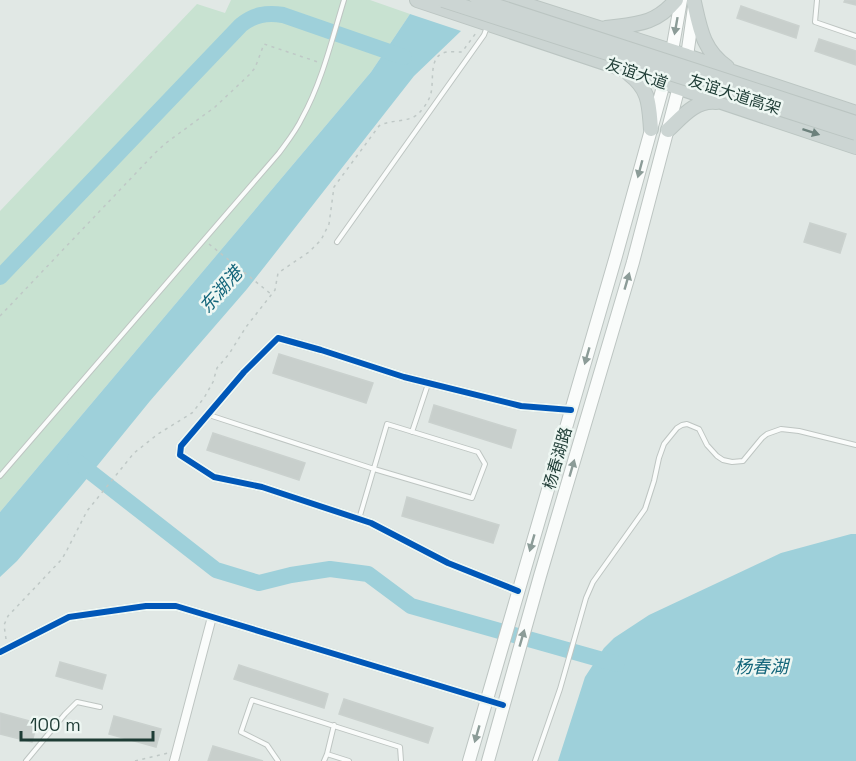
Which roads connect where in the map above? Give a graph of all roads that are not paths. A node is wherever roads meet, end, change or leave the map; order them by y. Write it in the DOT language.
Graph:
graph roads {
  1 [pos="344,0"];
  2 [pos="417,0"];
  3 [pos="444,0"];
  4 [pos="478,0"];
  5 [pos="511,0"];
  6 [pos="817,0"];
  7 [pos="686,1"];
  8 [pos="489,24"];
  9 [pos="601,29"];
  10 [pos="856,36"];
  11 [pos="672,51"];
  12 [pos="580,54"];
  13 [pos="687,56"];
  14 [pos="736,73"];
  15 [pos="664,83"];
  16 [pos="679,88"];
  17 [pos="719,102"];
  18 [pos="856,113"];
  19 [pos="856,123"];
  20 [pos="651,129"];
  21 [pos="668,130"];
  22 [pos="856,133"];
  23 [pos="856,147"];
  24 [pos="337,243"];
  25 [pos="428,383"];
  26 [pos="571,410"];
  27 [pos="208,414"];
  28 [pos="412,432"];
  29 [pos="856,444"];
  30 [pos="374,469"];
  31 [pos="0,476"];
  32 [pos="359,519"];
  33 [pos="517,597"];
  34 [pos="212,617"];
  35 [pos="4,650"];
  36 [pos="486,701"];
  37 [pos="503,705"];
  38 [pos="100,708"];
  39 [pos="334,725"];
  40 [pos="327,754"];
  41 [pos="26,761"];
  42 [pos="174,761"];
  43 [pos="278,761"];
  44 [pos="324,761"];
  45 [pos="349,761"];
  46 [pos="401,761"];
  47 [pos="469,761"];
  48 [pos="488,761"];
  49 [pos="535,761"];
  1 -- 31 [label="lane"];
  2 -- 8 [label="main road, 友谊大道"];
  3 -- 22 [label="main road, 友谊大道高架, bridge"];
  4 -- 19 [label="main road, 友谊大道高架, bridge"];
  5 -- 9 [label="main road, 友谊大道"];
  6 -- 10 [label="lane"];
  7 -- 9 [label="main road"];
  7 -- 11 [label="main road, 杨春湖路, one-way"];
  7 -- 13 [label="main road, 杨春湖路"];
  7 -- 14 [label="main road"];
  8 -- 12 [label="main road, 友谊大道"];
  8 -- 24 [label="lane"];
  9 -- 11 [label="main road, 友谊大道"];
  11 -- 13 [label="main road, 友谊大道"];
  11 -- 15 [label="main road, 杨春湖路"];
  12 -- 15 [label="main road, 友谊大道"];
  12 -- 20 [label="main road"];
  13 -- 14 [label="main road, 友谊大道"];
  13 -- 16 [label="main road, 杨春湖路"];
  14 -- 18 [label="main road, 友谊大道"];
  15 -- 16 [label="main road, 友谊大道"];
  15 -- 20 [label="main road, 杨春湖路"];
  16 -- 17 [label="main road, 友谊大道"];
  16 -- 21 [label="main road, 杨春湖路"];
  17 -- 21 [label="main road"];
  17 -- 23 [label="main road, 友谊大道, one-way"];
  20 -- 26 [label="main road, 杨春湖路, one-way"];
  37 -- 21 [label="main road, 杨春湖路, one-way"];
  25 -- 26 [label="street"];
  25 -- 27 [label="street"];
  25 -- 28 [label="lane"];
  26 -- 33 [label="main road, 杨春湖路, one-way"];
  27 -- 30 [label="lane"];
  27 -- 32 [label="street"];
  28 -- 30 [label="lane"];
  28 -- 30 [label="lane"];
  29 -- 49 [label="lane"];
  30 -- 32 [label="lane"];
  32 -- 33 [label="street"];
  33 -- 36 [label="main road, 杨春湖路"];
  34 -- 35 [label="street"];
  34 -- 36 [label="street"];
  34 -- 42 [label="street"];
  36 -- 37 [label="street"];
  36 -- 47 [label="main road, 杨春湖路, one-way"];
  37 -- 48 [label="main road, 杨春湖路"];
  38 -- 41 [label="lane"];
  39 -- 40 [label="lane"];
  39 -- 43 [label="lane"];
  39 -- 46 [label="lane"];
  40 -- 44 [label="lane"];
  40 -- 45 [label="lane"];
}
